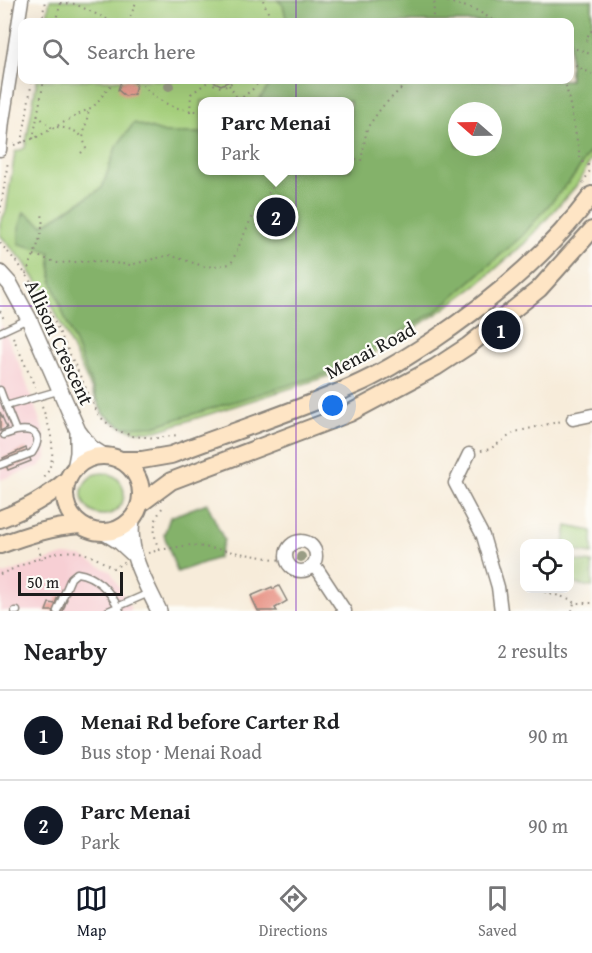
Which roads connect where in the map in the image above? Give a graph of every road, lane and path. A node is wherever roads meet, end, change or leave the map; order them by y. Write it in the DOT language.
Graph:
graph roads {
  1 [pos="22,0"];
  2 [pos="45,0"];
  3 [pos="137,0"];
  4 [pos="263,0"];
  5 [pos="435,0"];
  6 [pos="441,0"];
  7 [pos="61,2"];
  8 [pos="19,18"];
  9 [pos="43,18"];
  10 [pos="56,18"];
  11 [pos="105,18"];
  12 [pos="130,18"];
  13 [pos="270,18"];
  14 [pos="433,18"];
  15 [pos="490,18"];
  16 [pos="18,25"];
  17 [pos="592,31"];
  18 [pos="592,43"];
  19 [pos="574,49"];
  20 [pos="592,55"];
  21 [pos="574,65"];
  22 [pos="592,74"];
  23 [pos="31,84"];
  24 [pos="43,84"];
  25 [pos="112,84"];
  26 [pos="143,84"];
  27 [pos="204,84"];
  28 [pos="214,84"];
  29 [pos="257,84"];
  30 [pos="406,84"];
  31 [pos="566,84"];
  32 [pos="229,85"];
  33 [pos="236,97"];
  34 [pos="244,97"];
  35 [pos="90,108"];
  36 [pos="198,111"];
  37 [pos="190,112"];
  38 [pos="38,115"];
  39 [pos="57,127"];
  40 [pos="53,129"];
  41 [pos="83,138"];
  42 [pos="33,139"];
  43 [pos="21,143"];
  44 [pos="6,152"];
  45 [pos="81,153"];
  46 [pos="354,158"];
  47 [pos="592,167"];
  48 [pos="281,175"];
  49 [pos="586,191"];
  50 [pos="42,212"];
  51 [pos="0,213"];
  52 [pos="592,230"];
  53 [pos="0,243"];
  54 [pos="34,255"];
  55 [pos="0,273"];
  56 [pos="26,274"];
  57 [pos="0,311"];
  58 [pos="29,319"];
  59 [pos="9,327"];
  60 [pos="0,332"];
  61 [pos="0,390"];
  62 [pos="61,390"];
  63 [pos="38,397"];
  64 [pos="6,406"];
  65 [pos="592,415"];
  66 [pos="573,419"];
  67 [pos="16,431"];
  68 [pos="78,431"];
  69 [pos="4,435"];
  70 [pos="178,435"];
  71 [pos="469,454"];
  72 [pos="104,456"];
  73 [pos="121,460"];
  74 [pos="0,465"];
  75 [pos="72,474"];
  76 [pos="39,485"];
  77 [pos="140,504"];
  78 [pos="0,519"];
  79 [pos="132,520"];
  80 [pos="80,525"];
  81 [pos="104,532"];
  82 [pos="36,541"];
  83 [pos="0,545"];
  84 [pos="159,550"];
  85 [pos="133,554"];
  86 [pos="42,559"];
  87 [pos="286,561"];
  88 [pos="314,564"];
  89 [pos="150,593"];
  90 [pos="549,593"];
  91 [pos="573,603"];
  92 [pos="592,603"];
  93 [pos="119,609"];
  94 [pos="57,611"];
  95 [pos="108,611"];
  96 [pos="159,611"];
  97 [pos="345,611"];
  98 [pos="501,611"];
  99 [pos="572,611"];
  1 -- 8 [label="street"];
  2 -- 9 [label="path"];
  3 -- 12 [label="path"];
  4 -- 13 [label="path"];
  5 -- 14 [label="path"];
  6 -- 15 [label="path"];
  7 -- 10 [label="path"];
  7 -- 11 [label="path"];
  16 -- 44 [label="street"];
  17 -- 18 [label="path"];
  19 -- 20 [label="path"];
  21 -- 22 [label="path"];
  23 -- 43 [label="path"];
  24 -- 38 [label="path"];
  25 -- 35 [label="path"];
  26 -- 37 [label="path"];
  27 -- 37 [label="path"];
  28 -- 32 [label="path"];
  29 -- 34 [label="path"];
  30 -- 46 [label="path"];
  31 -- 47 [label="path"];
  32 -- 33 [label="path"];
  35 -- 39 [label="path"];
  35 -- 41 [label="path"];
  36 -- 37 [label="path"];
  38 -- 40 [label="path"];
  38 -- 42 [label="path"];
  39 -- 40 [label="path"];
  39 -- 41 [label="path"];
  40 -- 42 [label="path"];
  41 -- 45 [label="path"];
  42 -- 43 [label="path"];
  43 -- 44 [label="path"];
  44 -- 51 [label="path"];
  47 -- 49 [label="path"];
  48 -- 54 [label="path"];
  49 -- 73 [label="main road, Menai Road"];
  50 -- 54 [label="path"];
  52 -- 77 [label="main road"];
  53 -- 56 [label="path"];
  54 -- 56 [label="path"];
  55 -- 58 [label="street, Allison Crescent"];
  56 -- 70 [label="path"];
  57 -- 59 [label="path"];
  58 -- 59 [label="lane"];
  58 -- 62 [label="street, Allison Crescent"];
  59 -- 60 [label="lane"];
  59 -- 63 [label="path"];
  61 -- 64 [label="lane"];
  62 -- 63 [label="lane"];
  62 -- 68 [label="street, Allison Crescent"];
  63 -- 64 [label="lane"];
  63 -- 76 [label="path"];
  64 -- 67 [label="lane"];
  65 -- 66 [label="street"];
  66 -- 71 [label="path"];
  67 -- 69 [label="lane"];
  67 -- 74 [label="lane"];
  68 -- 72 [label="street, Allison Crescent"];
  68 -- 75 [label="street, Allison Crescent"];
  71 -- 98 [label="street"];
  72 -- 73 [label="main road"];
  72 -- 75 [label="main road"];
  73 -- 77 [label="main road"];
  75 -- 78 [label="main road"];
  75 -- 80 [label="main road"];
  77 -- 79 [label="main road"];
  79 -- 81 [label="main road"];
  79 -- 85 [label="street"];
  80 -- 81 [label="main road"];
  80 -- 83 [label="main road"];
  81 -- 85 [label="street"];
  82 -- 86 [label="path"];
  84 -- 87 [label="path"];
  85 -- 89 [label="street"];
  87 -- 88 [label="street"];
  87 -- 88 [label="street"];
  88 -- 97 [label="street"];
  89 -- 93 [label="lane"];
  89 -- 96 [label="street"];
  90 -- 91 [label="path"];
  91 -- 92 [label="path"];
  91 -- 99 [label="path"];
  93 -- 94 [label="lane"];
  93 -- 95 [label="lane"];
}
